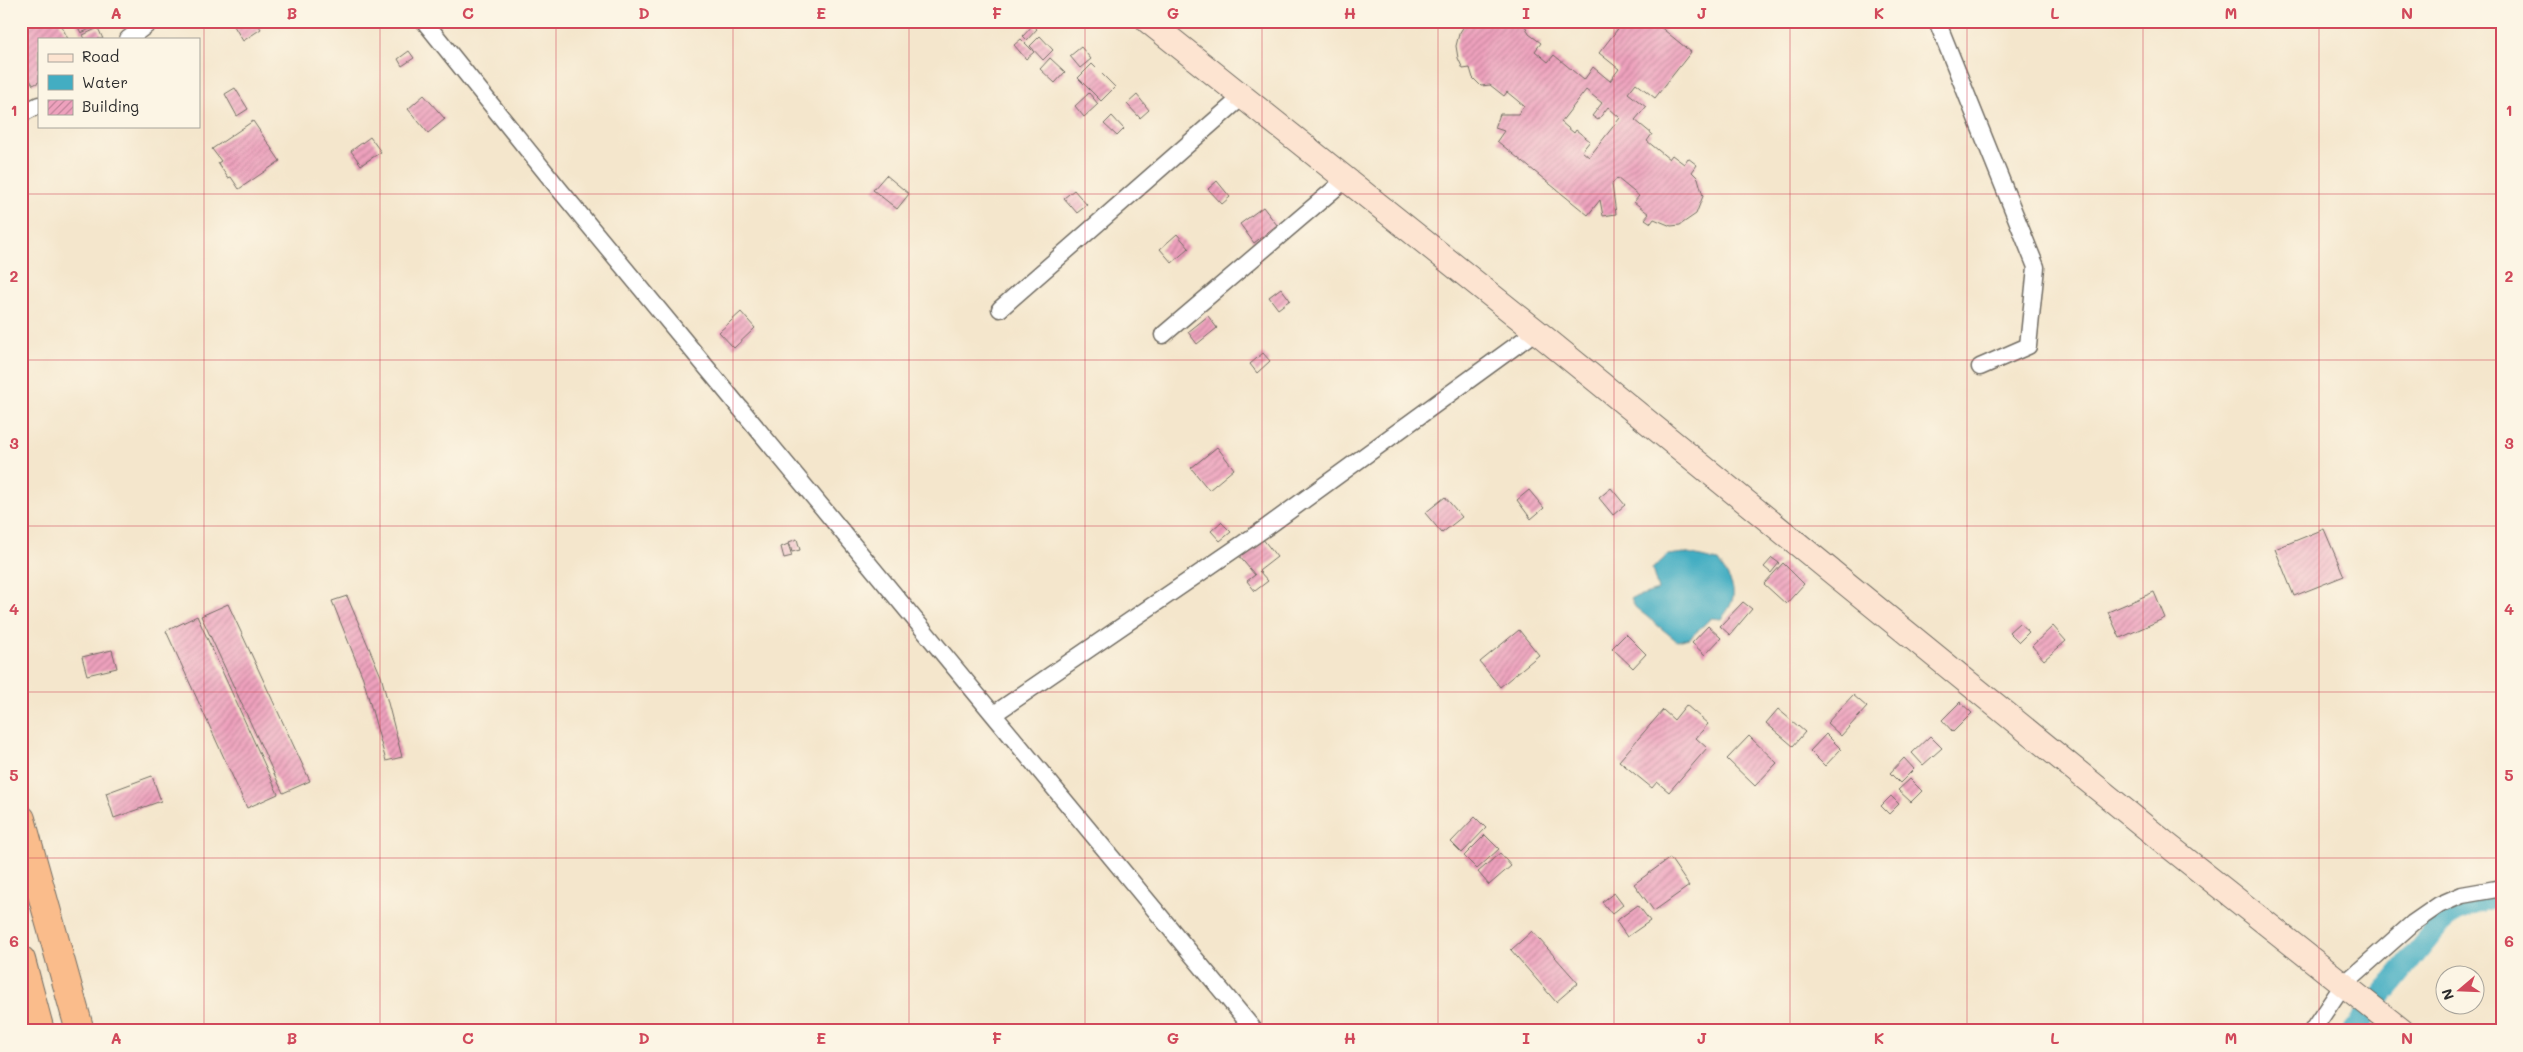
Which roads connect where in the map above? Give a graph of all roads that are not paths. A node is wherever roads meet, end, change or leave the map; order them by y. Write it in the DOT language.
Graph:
graph roads {
  1 [pos="152,21"];
  2 [pos="424,21"];
  3 [pos="1148,21"];
  4 [pos="1937,21"];
  5 [pos="129,38"];
  6 [pos="1243,96"];
  7 [pos="38,106"];
  8 [pos="21,114"];
  9 [pos="1345,180"];
  10 [pos="1000,309"];
  11 [pos="1536,331"];
  12 [pos="1163,335"];
  13 [pos="1980,367"];
  14 [pos="994,714"];
  15 [pos="21,818"];
  16 [pos="2502,888"];
  17 [pos="21,960"];
  18 [pos="2351,991"];
  19 [pos="40,1031"];
  20 [pos="80,1031"];
  21 [pos="1255,1031"];
  22 [pos="2312,1031"];
  23 [pos="2402,1031"];
  1 -- 5 [label="street"];
  2 -- 14 [label="street"];
  3 -- 6 [label="street"];
  4 -- 13 [label="street"];
  6 -- 9 [label="street"];
  6 -- 10 [label="street"];
  7 -- 8 [label="street"];
  9 -- 11 [label="street"];
  9 -- 12 [label="street"];
  11 -- 14 [label="street"];
  11 -- 18 [label="street"];
  14 -- 21 [label="street"];
  15 -- 20 [label="highway"];
  16 -- 18 [label="street"];
  17 -- 19 [label="highway"];
  18 -- 22 [label="street"];
  18 -- 23 [label="street"];
}
